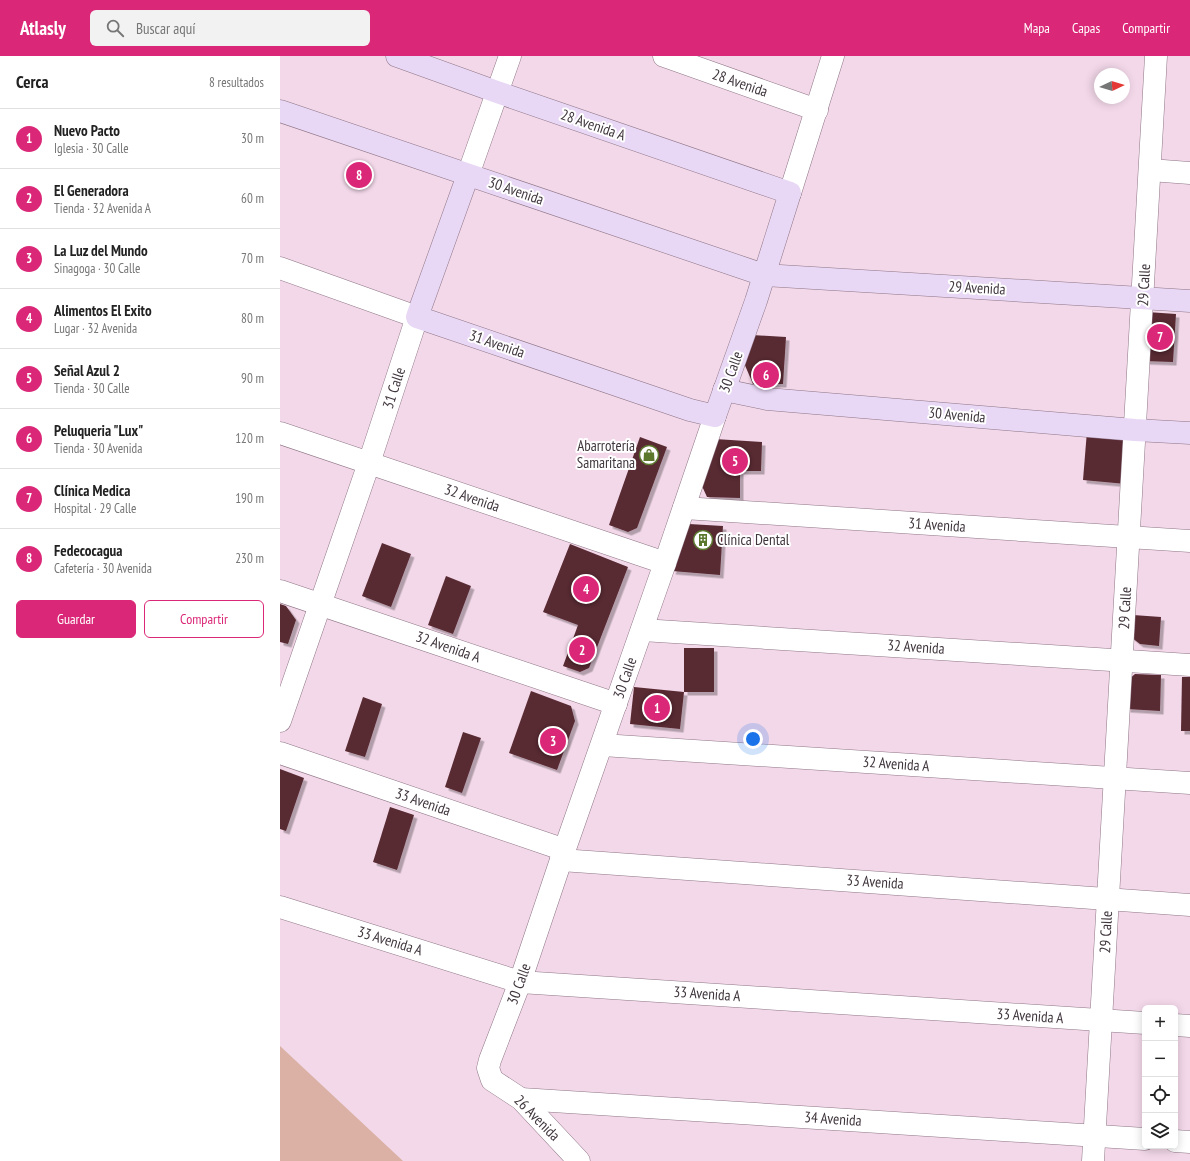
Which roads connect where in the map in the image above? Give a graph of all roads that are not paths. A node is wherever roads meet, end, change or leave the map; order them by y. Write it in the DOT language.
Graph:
graph roads {
  1 [pos="397,56"];
  2 [pos="510,56"];
  3 [pos="664,56"];
  4 [pos="833,56"];
  5 [pos="1156,56"];
  6 [pos="497,92"];
  7 [pos="817,110"];
  8 [pos="280,111"];
  9 [pos="1150,170"];
  10 [pos="1190,173"];
  11 [pos="468,175"];
  12 [pos="790,194"];
  13 [pos="280,268"];
  14 [pos="757,274"];
  15 [pos="1143,298"];
  16 [pos="1190,302"];
  17 [pos="417,317"];
  18 [pos="724,390"];
  19 [pos="715,416"];
  20 [pos="1135,430"];
  21 [pos="280,433"];
  22 [pos="1190,433"];
  23 [pos="369,463"];
  24 [pos="684,508"];
  25 [pos="1129,537"];
  26 [pos="1190,541"];
  27 [pos="665,563"];
  28 [pos="280,591"];
  29 [pos="320,603"];
  30 [pos="642,630"];
  31 [pos="1122,660"];
  32 [pos="1190,665"];
  33 [pos="616,704"];
  34 [pos="280,721"];
  35 [pos="602,745"];
  36 [pos="280,753"];
  37 [pos="1115,778"];
  38 [pos="1190,783"];
  39 [pos="563,855"];
  40 [pos="1108,899"];
  41 [pos="1190,905"];
  42 [pos="280,907"];
  43 [pos="520,982"];
  44 [pos="1101,1021"];
  45 [pos="1142,1023"];
  46 [pos="1178,1025"];
  47 [pos="1190,1026"];
  48 [pos="492,1080"];
  49 [pos="521,1100"];
  50 [pos="1095,1135"];
  51 [pos="1142,1139"];
  52 [pos="1178,1141"];
  53 [pos="1190,1142"];
  54 [pos="579,1161"];
  55 [pos="1093,1161"];
  1 -- 6 [label="street, 28 Avenida A"];
  2 -- 6 [label="street, 31 Calle"];
  3 -- 7 [label="street, 28 Avenida"];
  4 -- 7 [label="street, 30 Calle"];
  5 -- 9 [label="street, 29 Calle"];
  6 -- 11 [label="street, 31 Calle"];
  6 -- 12 [label="street, 28 Avenida A"];
  7 -- 12 [label="street, 30 Calle"];
  8 -- 11 [label="street, 30 Avenida"];
  9 -- 10 [label="street"];
  9 -- 15 [label="street, 29 Calle"];
  11 -- 14 [label="street, 30 Avenida"];
  11 -- 17 [label="street, 31 Calle"];
  12 -- 14 [label="street, 30 Calle"];
  13 -- 17 [label="street, 31 Avenida"];
  14 -- 15 [label="street, 29 Avenida"];
  14 -- 18 [label="street, 30 Calle"];
  15 -- 16 [label="street, 29 Avenida"];
  15 -- 20 [label="street, 29 Calle"];
  17 -- 19 [label="street, 31 Avenida"];
  17 -- 23 [label="street, 31 Calle"];
  18 -- 19 [label="street, 30 Calle"];
  18 -- 20 [label="street, 30 Avenida"];
  19 -- 24 [label="street, 30 Calle"];
  20 -- 22 [label="street, 30 Avenida"];
  20 -- 25 [label="street, 29 Calle"];
  21 -- 23 [label="street, 32 Avenida"];
  23 -- 27 [label="street, 32 Avenida"];
  23 -- 29 [label="street, 31 Calle"];
  24 -- 25 [label="street, 31 Avenida"];
  24 -- 27 [label="street, 30 Calle"];
  25 -- 26 [label="street, 31 Avenida"];
  25 -- 31 [label="street, 29 Calle"];
  27 -- 30 [label="street, 30 Calle"];
  28 -- 29 [label="street, 32 Avenida A"];
  29 -- 33 [label="street, 32 Avenida A"];
  29 -- 34 [label="street, 31 Calle"];
  30 -- 31 [label="street, 32 Avenida"];
  30 -- 33 [label="street, 30 Calle"];
  31 -- 32 [label="street, 32 Avenida"];
  31 -- 37 [label="street, 29 Calle"];
  33 -- 35 [label="street, 30 Calle"];
  35 -- 37 [label="street, 32 Avenida A"];
  35 -- 39 [label="street, 30 Calle"];
  36 -- 39 [label="street, 33 Avenida"];
  37 -- 38 [label="street, 32 Avenida A"];
  37 -- 40 [label="street, 29 Calle"];
  39 -- 40 [label="street, 33 Avenida"];
  39 -- 43 [label="street, 30 Calle"];
  40 -- 41 [label="street, 33 Avenida"];
  40 -- 44 [label="street, 29 Calle"];
  42 -- 43 [label="street, 33 Avenida A"];
  43 -- 44 [label="street, 33 Avenida A"];
  43 -- 48 [label="street, 30 Calle"];
  44 -- 45 [label="street, 33 Avenida A"];
  44 -- 50 [label="street, 29 Calle"];
  46 -- 47 [label="street"];
  48 -- 49 [label="street, 26 Avenida"];
  49 -- 50 [label="street, 34 Avenida"];
  49 -- 54 [label="street, 26 Avenida"];
  50 -- 51 [label="street, 34 Avenida"];
  50 -- 55 [label="street, 29 Calle"];
  52 -- 53 [label="street"];
}
